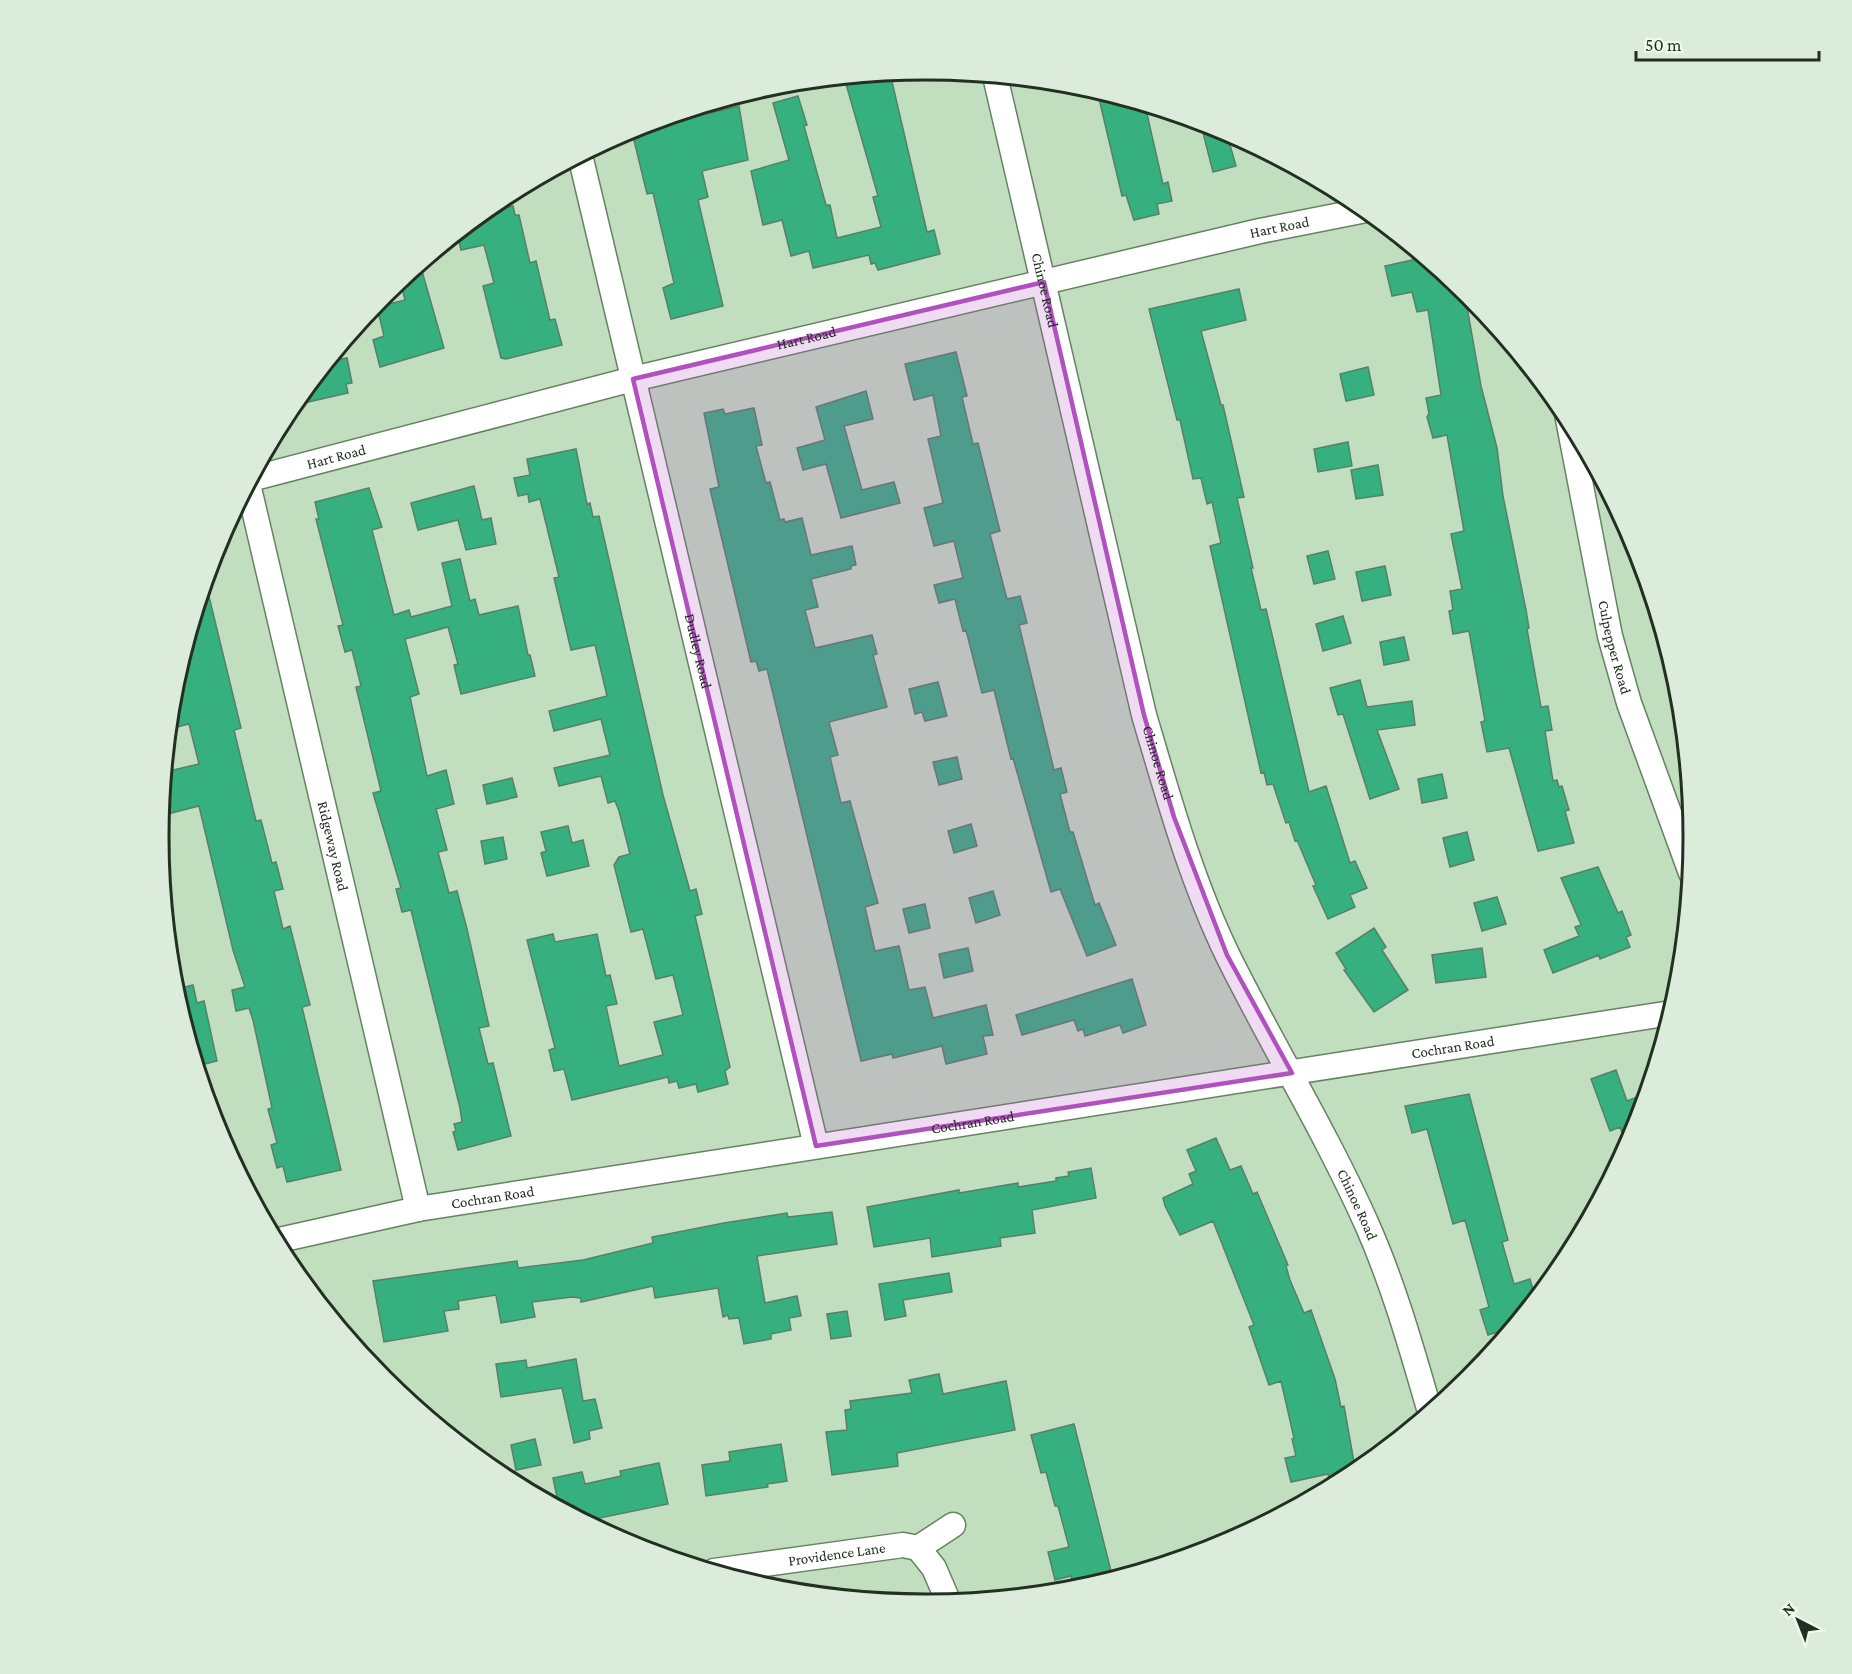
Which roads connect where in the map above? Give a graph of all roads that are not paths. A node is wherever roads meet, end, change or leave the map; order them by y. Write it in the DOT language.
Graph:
graph roads {
  1 [pos="996,83"];
  2 [pos="582,163"];
  3 [pos="1354,212"];
  4 [pos="1044,282"];
  5 [pos="633,379"];
  6 [pos="1573,443"];
  7 [pos="260,477"];
  8 [pos="251,495"];
  9 [pos="1683,854"];
  10 [pos="1662,1014"];
  11 [pos="1292,1073"];
  12 [pos="816,1146"];
  13 [pos="418,1209"];
  14 [pos="284,1239"];
  15 [pos="1428,1405"];
  16 [pos="953,1525"];
  17 [pos="918,1548"];
  18 [pos="732,1569"];
  19 [pos="945,1594"];
  1 -- 4 [label="street, Chinoe Road"];
  2 -- 5 [label="street, Dudley Road"];
  3 -- 4 [label="street, Hart Road"];
  4 -- 5 [label="street, Hart Road"];
  4 -- 11 [label="street, Chinoe Road"];
  5 -- 7 [label="street, Hart Road"];
  5 -- 12 [label="street, Dudley Road"];
  6 -- 9 [label="street, Culpepper Road"];
  8 -- 13 [label="street, Ridgeway Road"];
  10 -- 11 [label="street, Cochran Road"];
  11 -- 12 [label="street, Cochran Road"];
  11 -- 15 [label="street, Chinoe Road"];
  12 -- 13 [label="street, Cochran Road"];
  13 -- 14 [label="street, Cochran Road"];
  16 -- 17 [label="street"];
  17 -- 18 [label="street, Providence Lane"];
  17 -- 19 [label="street"];
}
